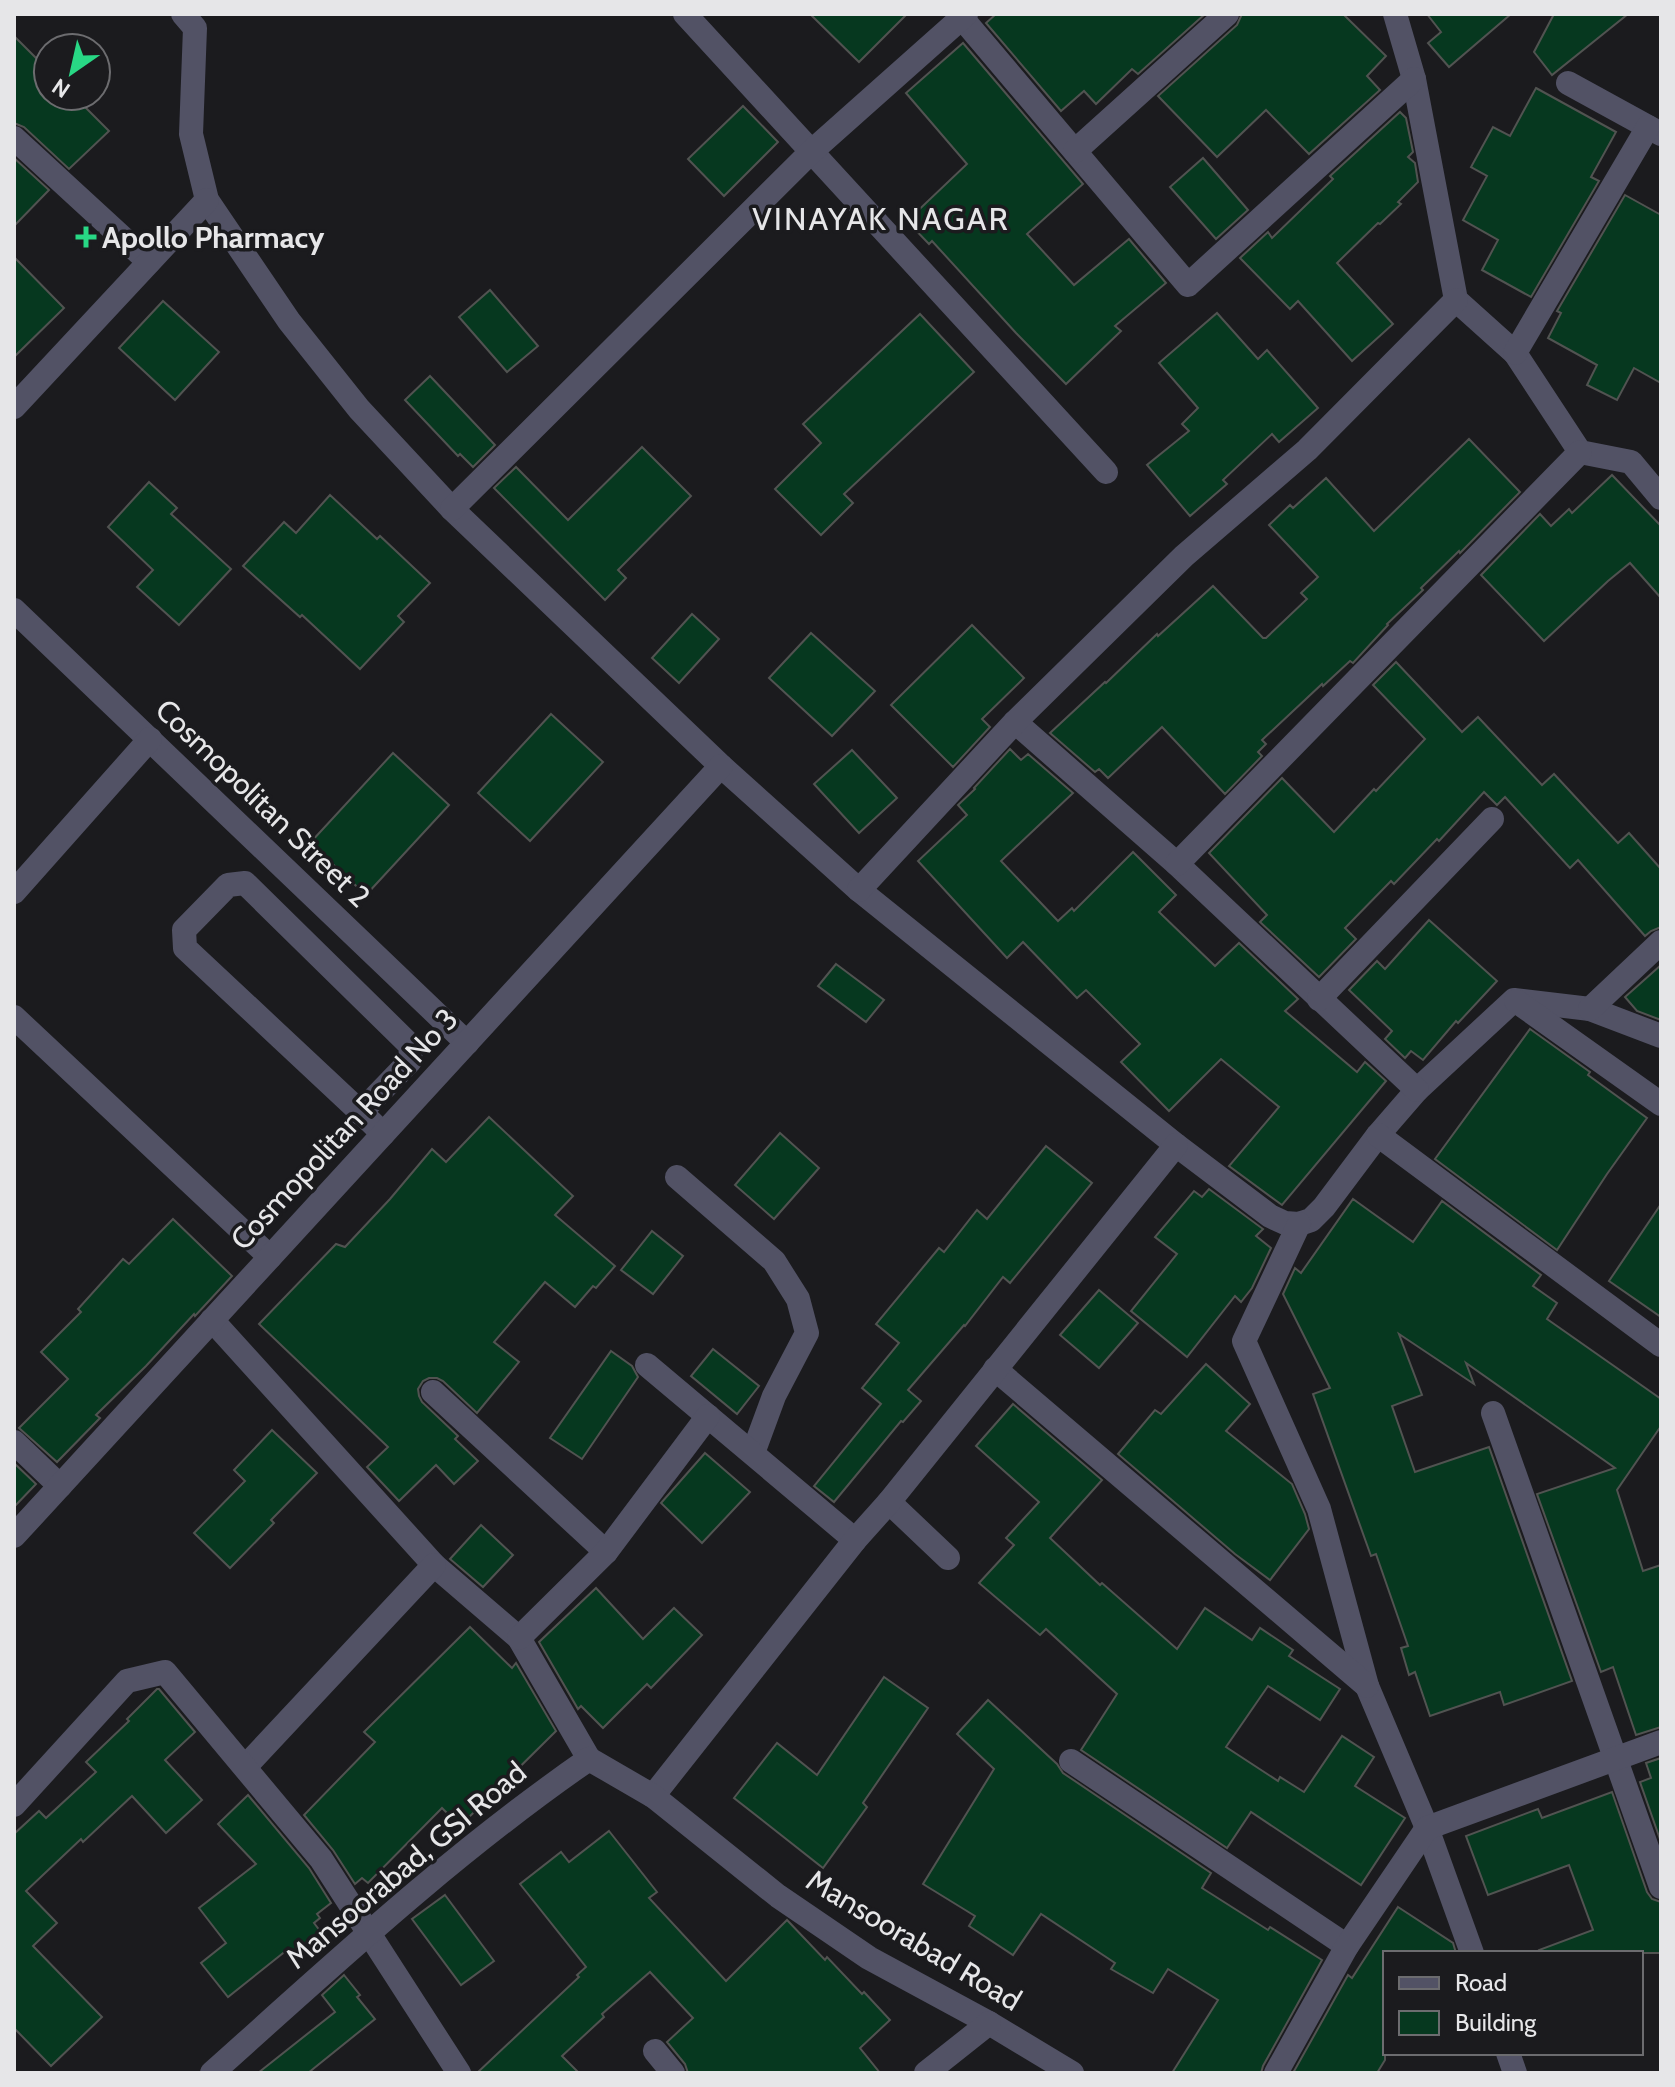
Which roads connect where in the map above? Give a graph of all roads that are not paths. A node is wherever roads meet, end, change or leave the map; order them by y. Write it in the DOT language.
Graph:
graph roads {
  1 [pos="685,14"];
  2 [pos="1227,14"];
  3 [pos="1395,14"];
  4 [pos="964,16"];
  5 [pos="195,19"];
  6 [pos="1414,79"];
  7 [pos="1568,83"];
  8 [pos="1655,130"];
  9 [pos="14,138"];
  10 [pos="812,151"];
  11 [pos="1075,151"];
  12 [pos="207,200"];
  13 [pos="149,262"];
  14 [pos="1456,300"];
  15 [pos="1515,353"];
  16 [pos="14,407"];
  17 [pos="1580,452"];
  18 [pos="1106,472"];
  19 [pos="1661,498"];
  20 [pos="452,509"];
  21 [pos="14,610"];
  22 [pos="1015,722"];
  23 [pos="150,739"];
  24 [pos="721,766"];
  25 [pos="1492,819"];
  26 [pos="1177,864"];
  27 [pos="859,890"];
  28 [pos="14,892"];
  29 [pos="1661,942"];
  30 [pos="1319,999"];
  31 [pos="1514,1000"];
  32 [pos="1590,1009"];
  33 [pos="14,1017"];
  34 [pos="1661,1036"];
  35 [pos="467,1043"];
  36 [pos="1417,1090"];
  37 [pos="1661,1104"];
  38 [pos="360,1113"];
  39 [pos="383,1134"];
  40 [pos="1378,1135"];
  41 [pos="1176,1145"];
  42 [pos="677,1177"];
  43 [pos="1299,1224"];
  44 [pos="270,1257"];
  45 [pos="212,1320"];
  46 [pos="1661,1345"];
  47 [pos="647,1365"];
  48 [pos="995,1369"];
  49 [pos="433,1392"];
  50 [pos="1493,1413"];
  51 [pos="708,1416"];
  52 [pos="14,1442"];
  53 [pos="753,1453"];
  54 [pos="60,1486"];
  55 [pos="889,1502"];
  56 [pos="14,1536"];
  57 [pos="855,1540"];
  58 [pos="606,1552"];
  59 [pos="948,1558"];
  60 [pos="434,1565"];
  61 [pos="519,1638"];
  62 [pos="1367,1686"];
  63 [pos="1661,1742"];
  64 [pos="589,1759"];
  65 [pos="1616,1759"];
  66 [pos="1071,1761"];
  67 [pos="245,1767"];
  68 [pos="653,1796"];
  69 [pos="14,1805"];
  70 [pos="1427,1828"];
  71 [pos="1661,1887"];
  72 [pos="370,1932"];
  73 [pos="1347,1946"];
  74 [pos="1471,1951"];
  75 [pos="989,2023"];
  76 [pos="655,2051"];
  77 [pos="932,2071"];
  78 [pos="212,2073"];
  79 [pos="459,2073"];
  80 [pos="673,2073"];
  81 [pos="1072,2073"];
  82 [pos="1276,2073"];
  1 -- 10 [label="street"];
  2 -- 11 [label="street"];
  3 -- 6 [label="street"];
  4 -- 10 [label="street"];
  4 -- 11 [label="street"];
  5 -- 12 [label="street"];
  6 -- 11 [label="street"];
  6 -- 14 [label="street"];
  7 -- 8 [label="street"];
  8 -- 15 [label="street"];
  9 -- 13 [label="street"];
  10 -- 18 [label="street"];
  10 -- 20 [label="street"];
  12 -- 13 [label="street"];
  12 -- 20 [label="street"];
  13 -- 16 [label="street"];
  14 -- 15 [label="street"];
  14 -- 22 [label="street"];
  15 -- 17 [label="street"];
  17 -- 19 [label="street"];
  17 -- 26 [label="street"];
  20 -- 24 [label="street"];
  21 -- 23 [label="street, Cosmopolitan Street 2"];
  22 -- 26 [label="street"];
  22 -- 27 [label="street"];
  23 -- 28 [label="street"];
  23 -- 35 [label="street, Cosmopolitan Street 2"];
  24 -- 27 [label="street"];
  24 -- 35 [label="street, Cosmopolitan Road No 3"];
  25 -- 30 [label="street"];
  26 -- 30 [label="street"];
  27 -- 41 [label="street"];
  29 -- 32 [label="street"];
  30 -- 36 [label="street"];
  31 -- 32 [label="street"];
  31 -- 36 [label="street"];
  31 -- 37 [label="street"];
  32 -- 34 [label="street"];
  33 -- 44 [label="street"];
  35 -- 39 [label="street, Cosmopolitan Road No 3"];
  36 -- 40 [label="street"];
  38 -- 38 [label="street"];
  38 -- 39 [label="street"];
  39 -- 44 [label="street, Cosmopolitan Road No 3"];
  40 -- 43 [label="street"];
  40 -- 46 [label="street"];
  41 -- 43 [label="street"];
  41 -- 48 [label="street"];
  42 -- 53 [label="street"];
  43 -- 62 [label="street"];
  44 -- 45 [label="street, Cosmopolitan Road No 3"];
  45 -- 54 [label="street, Cosmopolitan Road No 3"];
  45 -- 60 [label="street"];
  47 -- 51 [label="street"];
  48 -- 55 [label="street"];
  48 -- 62 [label="street"];
  49 -- 58 [label="street"];
  50 -- 65 [label="street"];
  51 -- 53 [label="street"];
  51 -- 58 [label="street"];
  52 -- 54 [label="street"];
  53 -- 57 [label="street"];
  54 -- 56 [label="street, Cosmopolitan Road No 3"];
  55 -- 57 [label="street"];
  55 -- 59 [label="street"];
  57 -- 68 [label="street"];
  58 -- 61 [label="street"];
  60 -- 61 [label="street"];
  60 -- 67 [label="street"];
  61 -- 64 [label="street"];
  62 -- 70 [label="street"];
  63 -- 65 [label="street"];
  64 -- 68 [label="street"];
  64 -- 72 [label="street, Mansoorabad, GSI Road"];
  65 -- 70 [label="street"];
  65 -- 71 [label="street"];
  66 -- 73 [label="street"];
  67 -- 69 [label="street"];
  67 -- 72 [label="street"];
  68 -- 75 [label="street, Mansoorabad Road"];
  70 -- 73 [label="street"];
  70 -- 74 [label="street"];
  72 -- 78 [label="street, Mansoorabad, GSI Road"];
  72 -- 79 [label="street"];
  73 -- 82 [label="street"];
  75 -- 77 [label="street"];
  75 -- 81 [label="street, Mansoorabad Road"];
  76 -- 80 [label="street"];
}
